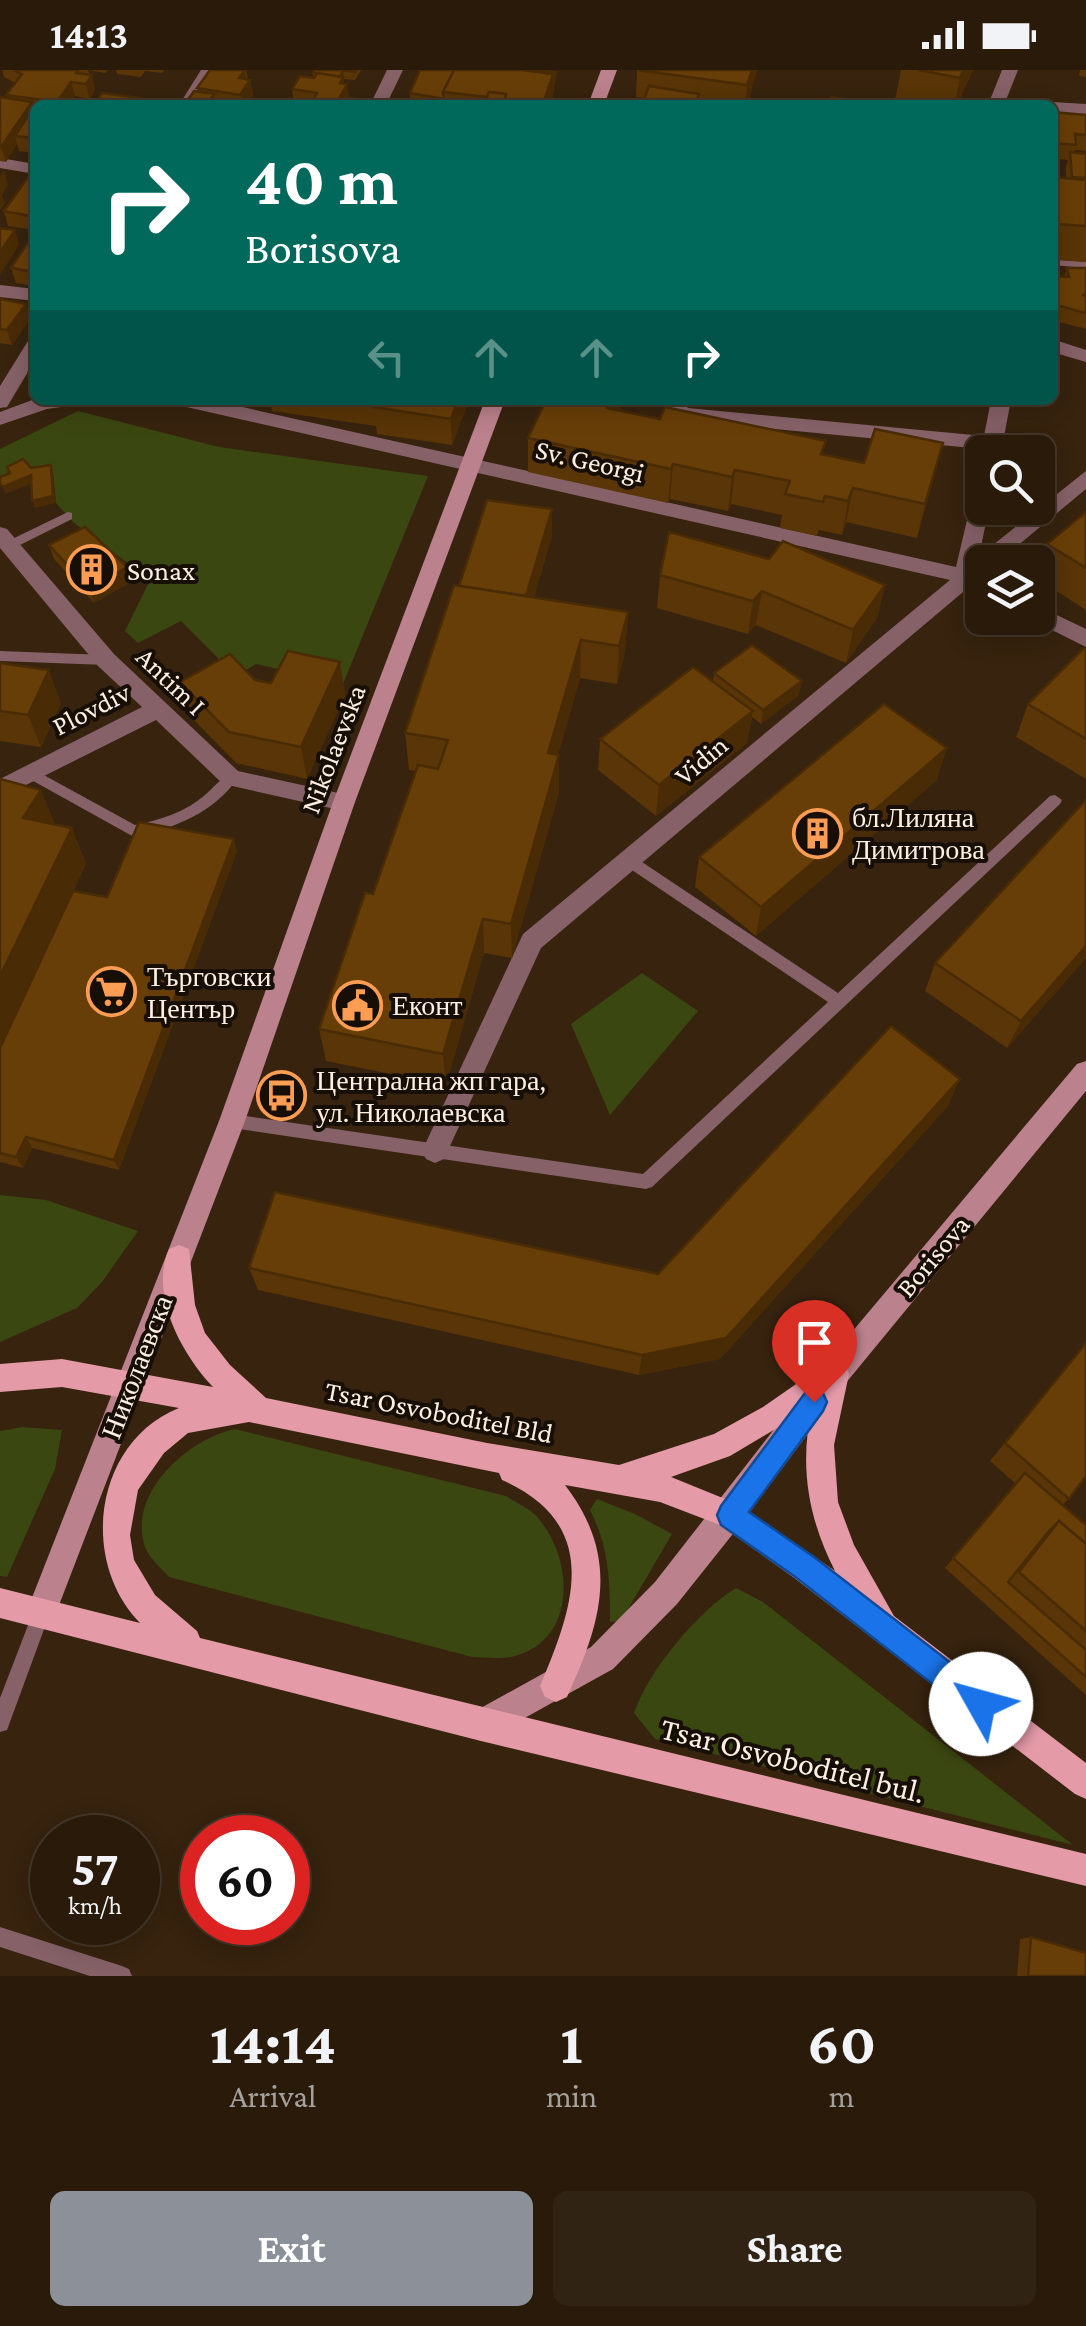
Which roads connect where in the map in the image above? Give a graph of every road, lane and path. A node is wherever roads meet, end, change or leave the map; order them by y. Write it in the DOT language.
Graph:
graph roads {
  1 [pos="208,70"];
  2 [pos="395,70"];
  3 [pos="609,70"];
  4 [pos="1010,70"];
  5 [pos="190,100"];
  6 [pos="380,100"];
  7 [pos="598,100"];
  8 [pos="998,100"];
  9 [pos="1058,107"];
  10 [pos="1086,109"];
  11 [pos="0,163"];
  12 [pos="30,168"];
  13 [pos="1058,263"];
  14 [pos="1086,266"];
  15 [pos="0,290"];
  16 [pos="30,294"];
  17 [pos="1058,347"];
  18 [pos="30,353"];
  19 [pos="1086,356"];
  20 [pos="2,399"];
  21 [pos="30,402"];
  22 [pos="38,405"];
  23 [pos="232,405"];
  24 [pos="492,405"];
  25 [pos="673,405"];
  26 [pos="1001,405"];
  27 [pos="0,419"];
  28 [pos="995,435"];
  29 [pos="965,445"];
  30 [pos="474,466"];
  31 [pos="1086,478"];
  32 [pos="68,516"];
  33 [pos="5,539"];
  34 [pos="1013,545"];
  35 [pos="965,579"];
  36 [pos="965,588"];
  37 [pos="1055,623"];
  38 [pos="1086,639"];
  39 [pos="0,656"];
  40 [pos="106,660"];
  41 [pos="156,710"];
  42 [pos="31,773"];
  43 [pos="231,778"];
  44 [pos="0,789"];
  45 [pos="1056,800"];
  46 [pos="344,802"];
  47 [pos="628,860"];
  48 [pos="840,1002"];
  49 [pos="1086,1072"];
  50 [pos="232,1121"];
  51 [pos="436,1151"];
  52 [pos="180,1258"];
  53 [pos="835,1374"];
  54 [pos="0,1378"];
  55 [pos="131,1384"];
  56 [pos="258,1409"];
  57 [pos="487,1457"];
  58 [pos="620,1480"];
  59 [pos="730,1515"];
  60 [pos="0,1603"];
  61 [pos="42,1613"];
  62 [pos="889,1632"];
  63 [pos="198,1650"];
  64 [pos="556,1686"];
  65 [pos="0,1723"];
  66 [pos="481,1724"];
  67 [pos="1086,1783"];
  68 [pos="1086,1870"];
  69 [pos="0,1937"];
  70 [pos="122,1976"];
  1 -- 5 [label="street"];
  2 -- 6 [label="street"];
  3 -- 7 [label="main road"];
  4 -- 8 [label="street"];
  9 -- 10 [label="street"];
  11 -- 12 [label="street"];
  13 -- 14 [label="lane"];
  15 -- 16 [label="street"];
  17 -- 19 [label="street"];
  18 -- 20 [label="street"];
  20 -- 21 [label="street"];
  22 -- 27 [label="street"];
  23 -- 30 [label="street, Sv. Georgi"];
  24 -- 30 [label="main road, Nikolaevska"];
  25 -- 29 [label="street"];
  26 -- 28 [label="street"];
  30 -- 35 [label="street, Sv. Georgi"];
  30 -- 46 [label="main road, Nikolaevska"];
  31 -- 34 [label="street, Vidin"];
  32 -- 33 [label="lane"];
  33 -- 40 [label="street, Antim I"];
  36 -- 47 [label="street, Vidin"];
  37 -- 38 [label="street"];
  39 -- 40 [label="lane"];
  40 -- 41 [label="street, Antim I"];
  41 -- 42 [label="street, Plovdiv"];
  41 -- 43 [label="street, Antim I"];
  42 -- 43 [label="lane"];
  42 -- 44 [label="street, Plovdiv"];
  43 -- 46 [label="street"];
  45 -- 48 [label="lane"];
  46 -- 50 [label="main road, Nikolaevska"];
  47 -- 48 [label="lane"];
  47 -- 51 [label="street, Vidin"];
  48 -- 51 [label="lane"];
  49 -- 53 [label="main road, Borisova"];
  50 -- 51 [label="lane"];
  50 -- 52 [label="main road, Николаевска"];
  52 -- 55 [label="main road, Николаевска"];
  52 -- 56 [label="main road"];
  53 -- 58 [label="main road"];
  53 -- 59 [label="main road, Borisova"];
  53 -- 62 [label="main road"];
  54 -- 55 [label="main road, Tsar Osvoboditel Bld"];
  55 -- 56 [label="main road, Tsar Osvoboditel Bld"];
  55 -- 61 [label="main road, Николаевска"];
  56 -- 57 [label="main road, Tsar Osvoboditel Bld"];
  56 -- 63 [label="main road"];
  57 -- 58 [label="main road, Tsar Osvoboditel Bld"];
  57 -- 64 [label="main road"];
  58 -- 59 [label="main road, Tsar Osvoboditel Bld"];
  59 -- 62 [label="main road"];
  59 -- 64 [label="main road, Borisova"];
  60 -- 61 [label="main road, Tsar Osvoboditel bul."];
  61 -- 63 [label="main road, Tsar Osvoboditel bul."];
  61 -- 65 [label="lane"];
  62 -- 67 [label="main road"];
  63 -- 66 [label="main road, Tsar Osvoboditel bul."];
  64 -- 66 [label="main road, Borisova"];
  66 -- 68 [label="main road, Tsar Osvoboditel bul."];
  69 -- 70 [label="lane"];
}
